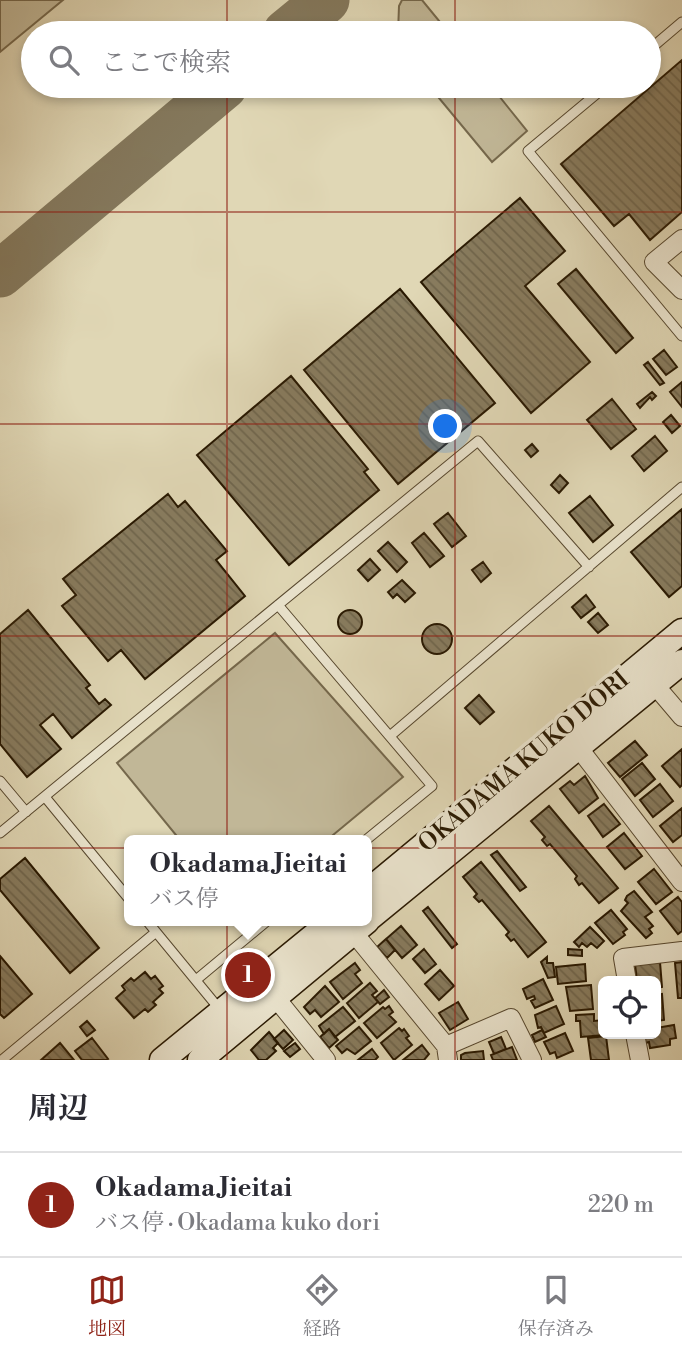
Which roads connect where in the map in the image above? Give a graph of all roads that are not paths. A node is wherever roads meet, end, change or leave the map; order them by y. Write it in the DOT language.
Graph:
graph roads {
  1 [pos="682,22"];
  2 [pos="661,40"];
  3 [pos="592,98"];
  4 [pos="682,239"];
  5 [pos="682,290"];
  6 [pos="682,336"];
  7 [pos="682,487"];
  8 [pos="589,568"];
  9 [pos="278,606"];
  10 [pos="682,631"];
  11 [pos="682,662"];
  12 [pos="647,676"];
  13 [pos="682,717"];
  14 [pos="390,736"];
  15 [pos="571,738"];
  16 [pos="0,781"];
  17 [pos="44,797"];
  18 [pos="26,812"];
  19 [pos="0,833"];
  20 [pos="372,835"];
  21 [pos="682,882"];
  22 [pos="372,888"];
  23 [pos="124,893"];
  24 [pos="372,908"];
  25 [pos="151,926"];
  26 [pos="261,926"];
  27 [pos="351,926"];
  28 [pos="352,926"];
  29 [pos="357,926"];
  30 [pos="156,932"];
  31 [pos="682,951"];
  32 [pos="626,976"];
  33 [pos="195,979"];
  34 [pos="275,998"];
  35 [pos="230,1021"];
  36 [pos="636,1039"];
  37 [pos="447,1053"];
  38 [pos="2,1060"];
  39 [pos="162,1060"];
  40 [pos="200,1060"];
  41 [pos="327,1060"];
  42 [pos="532,1060"];
  43 [pos="640,1060"];
  1 -- 2 [label="lane"];
  3 -- 6 [label="lane"];
  4 -- 5 [label="street"];
  7 -- 8 [label="lane"];
  8 -- 9 [label="lane"];
  8 -- 14 [label="lane"];
  9 -- 14 [label="lane"];
  9 -- 17 [label="lane"];
  10 -- 12 [label="main road, OKADAMA KUKO DORI"];
  11 -- 12 [label="main road, OKADAMA KUKO DORI"];
  12 -- 13 [label="street"];
  12 -- 15 [label="main road, OKADAMA KUKO DORI"];
  14 -- 20 [label="lane"];
  15 -- 21 [label="street"];
  15 -- 22 [label="main road, OKADAMA KUKO DORI"];
  15 -- 24 [label="main road, OKADAMA KUKO DORI"];
  16 -- 18 [label="lane"];
  17 -- 18 [label="lane"];
  17 -- 23 [label="lane"];
  18 -- 19 [label="lane"];
  25 -- 30 [label="lane"];
  26 -- 33 [label="lane"];
  27 -- 35 [label="main road, OKADAMA KUKO DORI"];
  28 -- 34 [label="main road, OKADAMA KUKO DORI"];
  29 -- 37 [label="street"];
  30 -- 33 [label="lane"];
  30 -- 38 [label="lane"];
  31 -- 32 [label="street"];
  33 -- 35 [label="lane"];
  34 -- 35 [label="main road, OKADAMA KUKO DORI"];
  34 -- 41 [label="street"];
  35 -- 39 [label="main road, OKADAMA KUKO DORI"];
  35 -- 40 [label="main road, OKADAMA KUKO DORI"];
  36 -- 43 [label="street"];
  37 -- 42 [label="street"];
}
